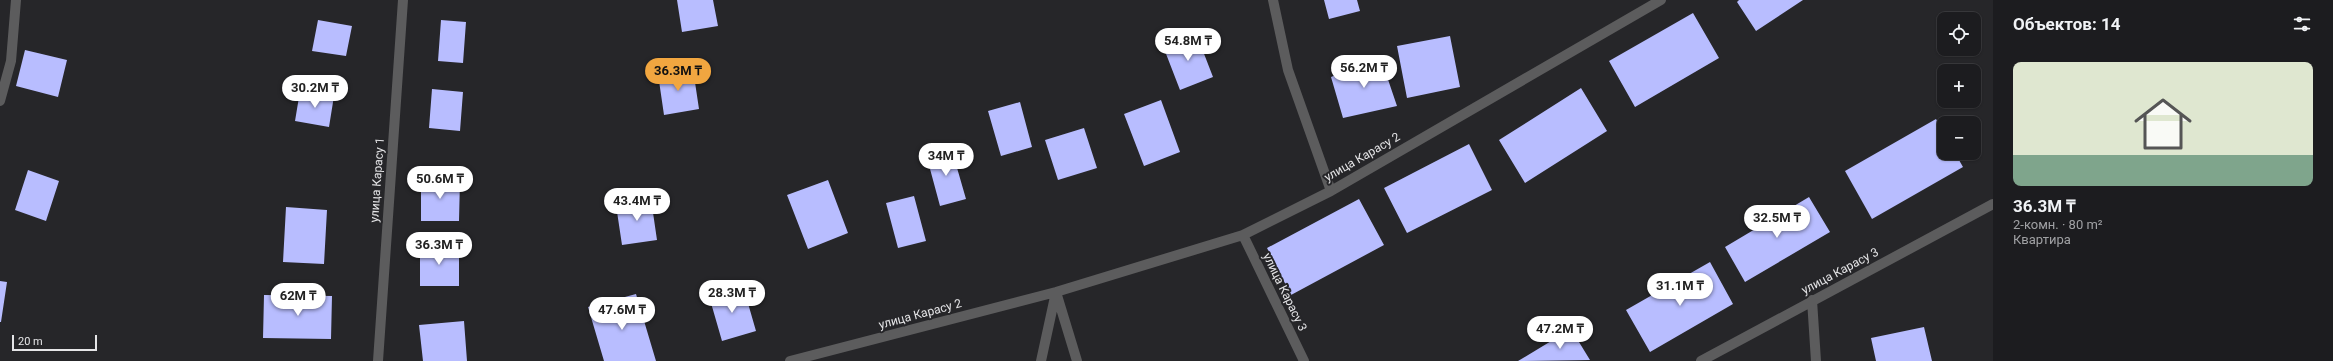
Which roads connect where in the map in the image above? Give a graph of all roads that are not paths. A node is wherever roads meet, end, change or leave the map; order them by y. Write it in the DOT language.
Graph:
graph roads {
  1 [pos="16,0"];
  2 [pos="403,0"];
  3 [pos="1273,0"];
  4 [pos="1661,0"];
  5 [pos="0,101"];
  6 [pos="1331,190"];
  7 [pos="1993,204"];
  8 [pos="1242,235"];
  9 [pos="1056,292"];
  10 [pos="1812,300"];
  11 [pos="378,361"];
  12 [pos="790,361"];
  13 [pos="1042,361"];
  14 [pos="1077,361"];
  15 [pos="1304,361"];
  16 [pos="1701,361"];
  17 [pos="1816,361"];
  1 -- 5 [label="street"];
  2 -- 11 [label="street, улица Карасу 1"];
  3 -- 6 [label="street"];
  4 -- 6 [label="street, улица Карасу 2"];
  6 -- 8 [label="street, улица Карасу 2"];
  7 -- 10 [label="street, улица Карасу 3"];
  8 -- 9 [label="street, улица Карасу 2"];
  8 -- 15 [label="street, улица Карасу 3"];
  9 -- 12 [label="street, улица Карасу 2"];
  9 -- 13 [label="street"];
  9 -- 14 [label="street"];
  10 -- 16 [label="street, улица Карасу 3"];
  10 -- 17 [label="street"];
}
